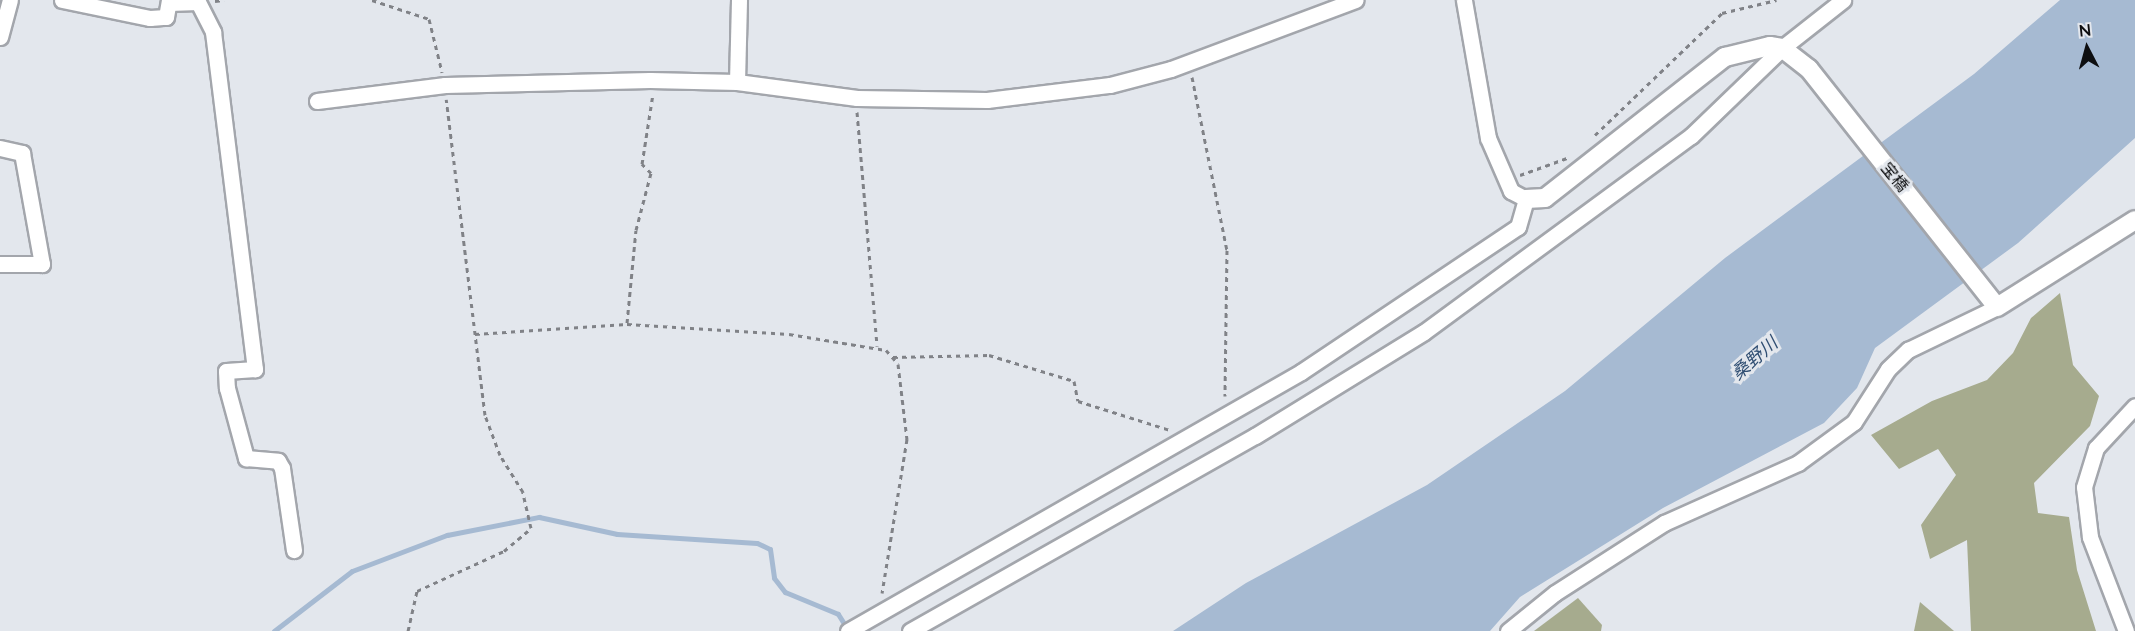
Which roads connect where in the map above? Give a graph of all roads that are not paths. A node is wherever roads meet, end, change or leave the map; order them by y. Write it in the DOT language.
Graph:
graph roads {
  1 [pos="9,0"];
  2 [pos="62,0"];
  3 [pos="739,0"];
  4 [pos="1356,0"];
  5 [pos="1464,0"];
  6 [pos="1843,0"];
  7 [pos="169,2"];
  8 [pos="0,37"];
  9 [pos="1782,48"];
  10 [pos="737,82"];
  11 [pos="317,101"];
  12 [pos="0,148"];
  13 [pos="1527,199"];
  14 [pos="2135,220"];
  15 [pos="0,264"];
  16 [pos="1997,307"];
  17 [pos="2135,406"];
  18 [pos="294,550"];
  19 [pos="848,631"];
  20 [pos="910,631"];
  21 [pos="1508,631"];
  22 [pos="2126,631"];
  1 -- 8 [label="street"];
  2 -- 7 [label="street"];
  3 -- 10 [label="street"];
  4 -- 10 [label="street"];
  5 -- 13 [label="street"];
  6 -- 9 [label="street"];
  7 -- 18 [label="street"];
  9 -- 13 [label="street"];
  9 -- 16 [label="street, 宝橋"];
  9 -- 20 [label="street"];
  10 -- 11 [label="street"];
  12 -- 15 [label="street"];
  13 -- 19 [label="street"];
  14 -- 16 [label="street"];
  16 -- 21 [label="street"];
  17 -- 22 [label="street"];
}
